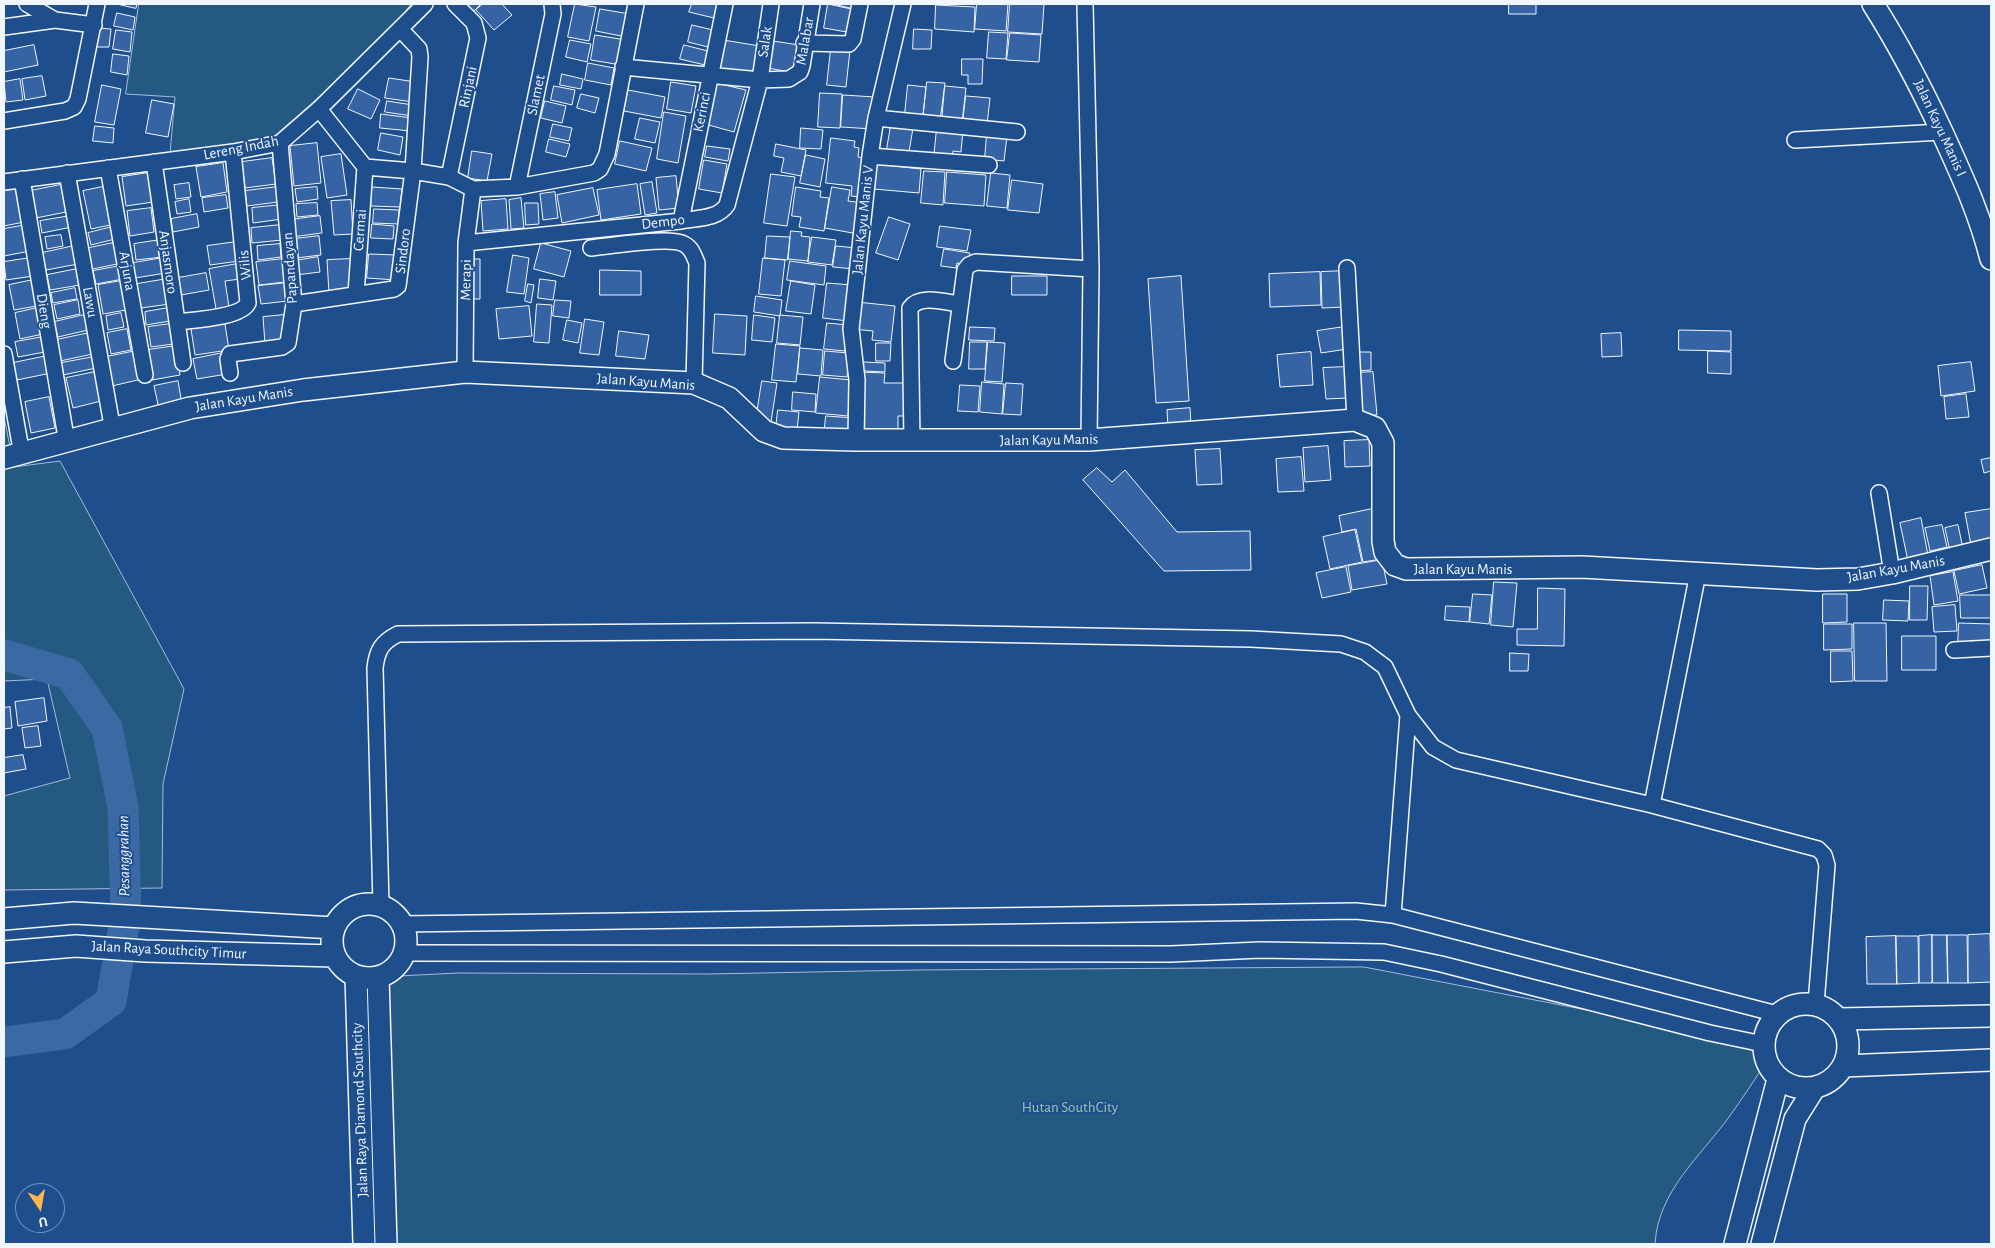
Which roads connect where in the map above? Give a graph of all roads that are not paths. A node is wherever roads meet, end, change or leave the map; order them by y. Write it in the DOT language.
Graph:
graph roads {
  1 [pos="27,4"];
  2 [pos="97,4"];
  3 [pos="426,4"];
  4 [pos="455,4"];
  5 [pos="552,4"];
  6 [pos="636,4"];
  7 [pos="725,4"];
  8 [pos="771,4"];
  9 [pos="812,4"];
  10 [pos="860,4"];
  11 [pos="904,4"];
  12 [pos="1085,4"];
  13 [pos="1873,4"];
  14 [pos="55,20"];
  15 [pos="94,25"];
  16 [pos="4,27"];
  17 [pos="401,30"];
  18 [pos="804,43"];
  19 [pos="624,66"];
  20 [pos="710,74"];
  21 [pos="760,80"];
  22 [pos="319,109"];
  23 [pos="876,118"];
  24 [pos="4,121"];
  25 [pos="1017,132"];
  26 [pos="1942,132"];
  27 [pos="1795,140"];
  28 [pos="280,143"];
  29 [pos="233,152"];
  30 [pos="870,156"];
  31 [pos="154,162"];
  32 [pos="990,165"];
  33 [pos="365,166"];
  34 [pos="108,168"];
  35 [pos="413,171"];
  36 [pos="67,173"];
  37 [pos="449,177"];
  38 [pos="22,179"];
  39 [pos="4,182"];
  40 [pos="518,187"];
  41 [pos="473,189"];
  42 [pos="681,221"];
  43 [pos="466,243"];
  44 [pos="591,248"];
  45 [pos="1991,259"];
  46 [pos="1347,268"];
  47 [pos="1091,269"];
  48 [pos="356,294"];
  49 [pos="294,304"];
  50 [pos="959,304"];
  51 [pos="177,322"];
  52 [pos="4,354"];
  53 [pos="953,361"];
  54 [pos="183,363"];
  55 [pos="465,372"];
  56 [pos="230,373"];
  57 [pos="145,375"];
  58 [pos="694,384"];
  59 [pos="1355,420"];
  60 [pos="113,430"];
  61 [pos="856,440"];
  62 [pos="1089,440"];
  63 [pos="912,441"];
  64 [pos="67,443"];
  65 [pos="13,456"];
  66 [pos="1879,493"];
  67 [pos="1991,549"];
  68 [pos="1698,573"];
  69 [pos="1892,573"];
  70 [pos="1991,648"];
  71 [pos="1954,650"];
  72 [pos="1408,715"];
  73 [pos="1652,805"];
  74 [pos="382,906"];
  75 [pos="1393,915"];
  76 [pos="4,919"];
  77 [pos="402,924"];
  78 [pos="334,928"];
  79 [pos="4,952"];
  80 [pos="404,954"];
  81 [pos="335,956"];
  82 [pos="356,976"];
  83 [pos="378,977"];
  84 [pos="1816,1004"];
  85 [pos="1777,1014"];
  86 [pos="1991,1016"];
  87 [pos="1839,1019"];
  88 [pos="1763,1044"];
  89 [pos="1991,1060"];
  90 [pos="1843,1066"];
  91 [pos="1778,1078"];
  92 [pos="1815,1087"];
  93 [pos="364,1244"];
  94 [pos="386,1244"];
  95 [pos="1735,1244"];
  96 [pos="1762,1244"];
  1 -- 14 [label="street"];
  2 -- 15 [label="street"];
  3 -- 17 [label="street, Lereng Indah"];
  4 -- 37 [label="street, Rinjani"];
  5 -- 40 [label="street, Slamet"];
  6 -- 19 [label="street"];
  7 -- 20 [label="street, Kerinci"];
  8 -- 21 [label="street, Salak"];
  9 -- 18 [label="street, Malabar"];
  10 -- 18 [label="street"];
  11 -- 23 [label="street, Jalan Kayu Manis V"];
  12 -- 47 [label="street"];
  13 -- 26 [label="street, Jalan Kayu Manis I"];
  14 -- 15 [label="street"];
  14 -- 16 [label="street"];
  15 -- 24 [label="street"];
  17 -- 22 [label="street, Lereng Indah"];
  17 -- 35 [label="street"];
  18 -- 21 [label="street, Malabar"];
  19 -- 20 [label="street"];
  19 -- 40 [label="street"];
  20 -- 21 [label="street"];
  20 -- 42 [label="street, Kerinci"];
  21 -- 42 [label="street, Dempo"];
  22 -- 28 [label="street, Lereng Indah"];
  22 -- 33 [label="street"];
  23 -- 25 [label="street"];
  23 -- 30 [label="street, Jalan Kayu Manis V"];
  26 -- 27 [label="street"];
  26 -- 45 [label="street, Jalan Kayu Manis I"];
  28 -- 29 [label="street, Lereng Indah"];
  28 -- 49 [label="street, Papandayan"];
  29 -- 31 [label="street, Lereng Indah"];
  29 -- 51 [label="street, Wilis"];
  30 -- 32 [label="street"];
  30 -- 61 [label="street, Jalan Kayu Manis V"];
  31 -- 34 [label="street, Lereng Indah"];
  31 -- 51 [label="street, Anjasmoro"];
  33 -- 35 [label="street"];
  33 -- 48 [label="street, Cermai"];
  34 -- 36 [label="street, Lereng Indah"];
  34 -- 57 [label="street, Arjuna"];
  35 -- 37 [label="street"];
  35 -- 48 [label="street, Sindoro"];
  36 -- 38 [label="street, Lereng Indah"];
  36 -- 60 [label="street, Lawu"];
  37 -- 41 [label="street"];
  38 -- 39 [label="street, Lereng Indah"];
  38 -- 64 [label="street, Dieng"];
  40 -- 41 [label="street"];
  41 -- 43 [label="street, Merapi"];
  42 -- 43 [label="street, Dempo"];
  43 -- 55 [label="street, Merapi"];
  44 -- 58 [label="street"];
  46 -- 59 [label="street"];
  47 -- 50 [label="street"];
  47 -- 62 [label="street"];
  48 -- 49 [label="street, Sindoro"];
  49 -- 56 [label="street, Papandayan"];
  50 -- 53 [label="street"];
  50 -- 63 [label="street"];
  51 -- 54 [label="street, Anjasmoro"];
  52 -- 65 [label="street"];
  55 -- 58 [label="street, Jalan Kayu Manis"];
  55 -- 60 [label="street, Jalan Kayu Manis"];
  58 -- 61 [label="street, Jalan Kayu Manis"];
  59 -- 62 [label="street, Jalan Kayu Manis"];
  59 -- 68 [label="street, Jalan Kayu Manis"];
  60 -- 64 [label="street, Jalan Kayu Manis"];
  61 -- 63 [label="street, Jalan Kayu Manis"];
  62 -- 63 [label="street, Jalan Kayu Manis"];
  64 -- 65 [label="street, Jalan Kayu Manis"];
  66 -- 69 [label="street"];
  67 -- 69 [label="street, Jalan Kayu Manis"];
  68 -- 69 [label="street, Jalan Kayu Manis"];
  68 -- 73 [label="street"];
  70 -- 71 [label="street"];
  72 -- 73 [label="street"];
  72 -- 74 [label="street"];
  72 -- 75 [label="street"];
  73 -- 84 [label="street"];
  74 -- 77 [label="street"];
  74 -- 78 [label="street"];
  75 -- 77 [label="street"];
  75 -- 85 [label="street"];
  76 -- 78 [label="street, Jalan Raya Southcity Timur"];
  77 -- 80 [label="street"];
  78 -- 81 [label="street"];
  79 -- 81 [label="street, Jalan Raya Southcity Timur"];
  80 -- 83 [label="street"];
  80 -- 88 [label="street"];
  81 -- 82 [label="street"];
  82 -- 83 [label="street"];
  82 -- 93 [label="street, Jalan Raya Diamond Southcity"];
  83 -- 94 [label="street, Jalan Raya Diamond Southcity"];
  84 -- 85 [label="street"];
  84 -- 87 [label="street"];
  85 -- 88 [label="street"];
  86 -- 87 [label="street"];
  87 -- 90 [label="street"];
  88 -- 91 [label="street"];
  89 -- 90 [label="street"];
  90 -- 92 [label="street"];
  91 -- 92 [label="street"];
  91 -- 95 [label="street"];
  92 -- 96 [label="street"];
}
